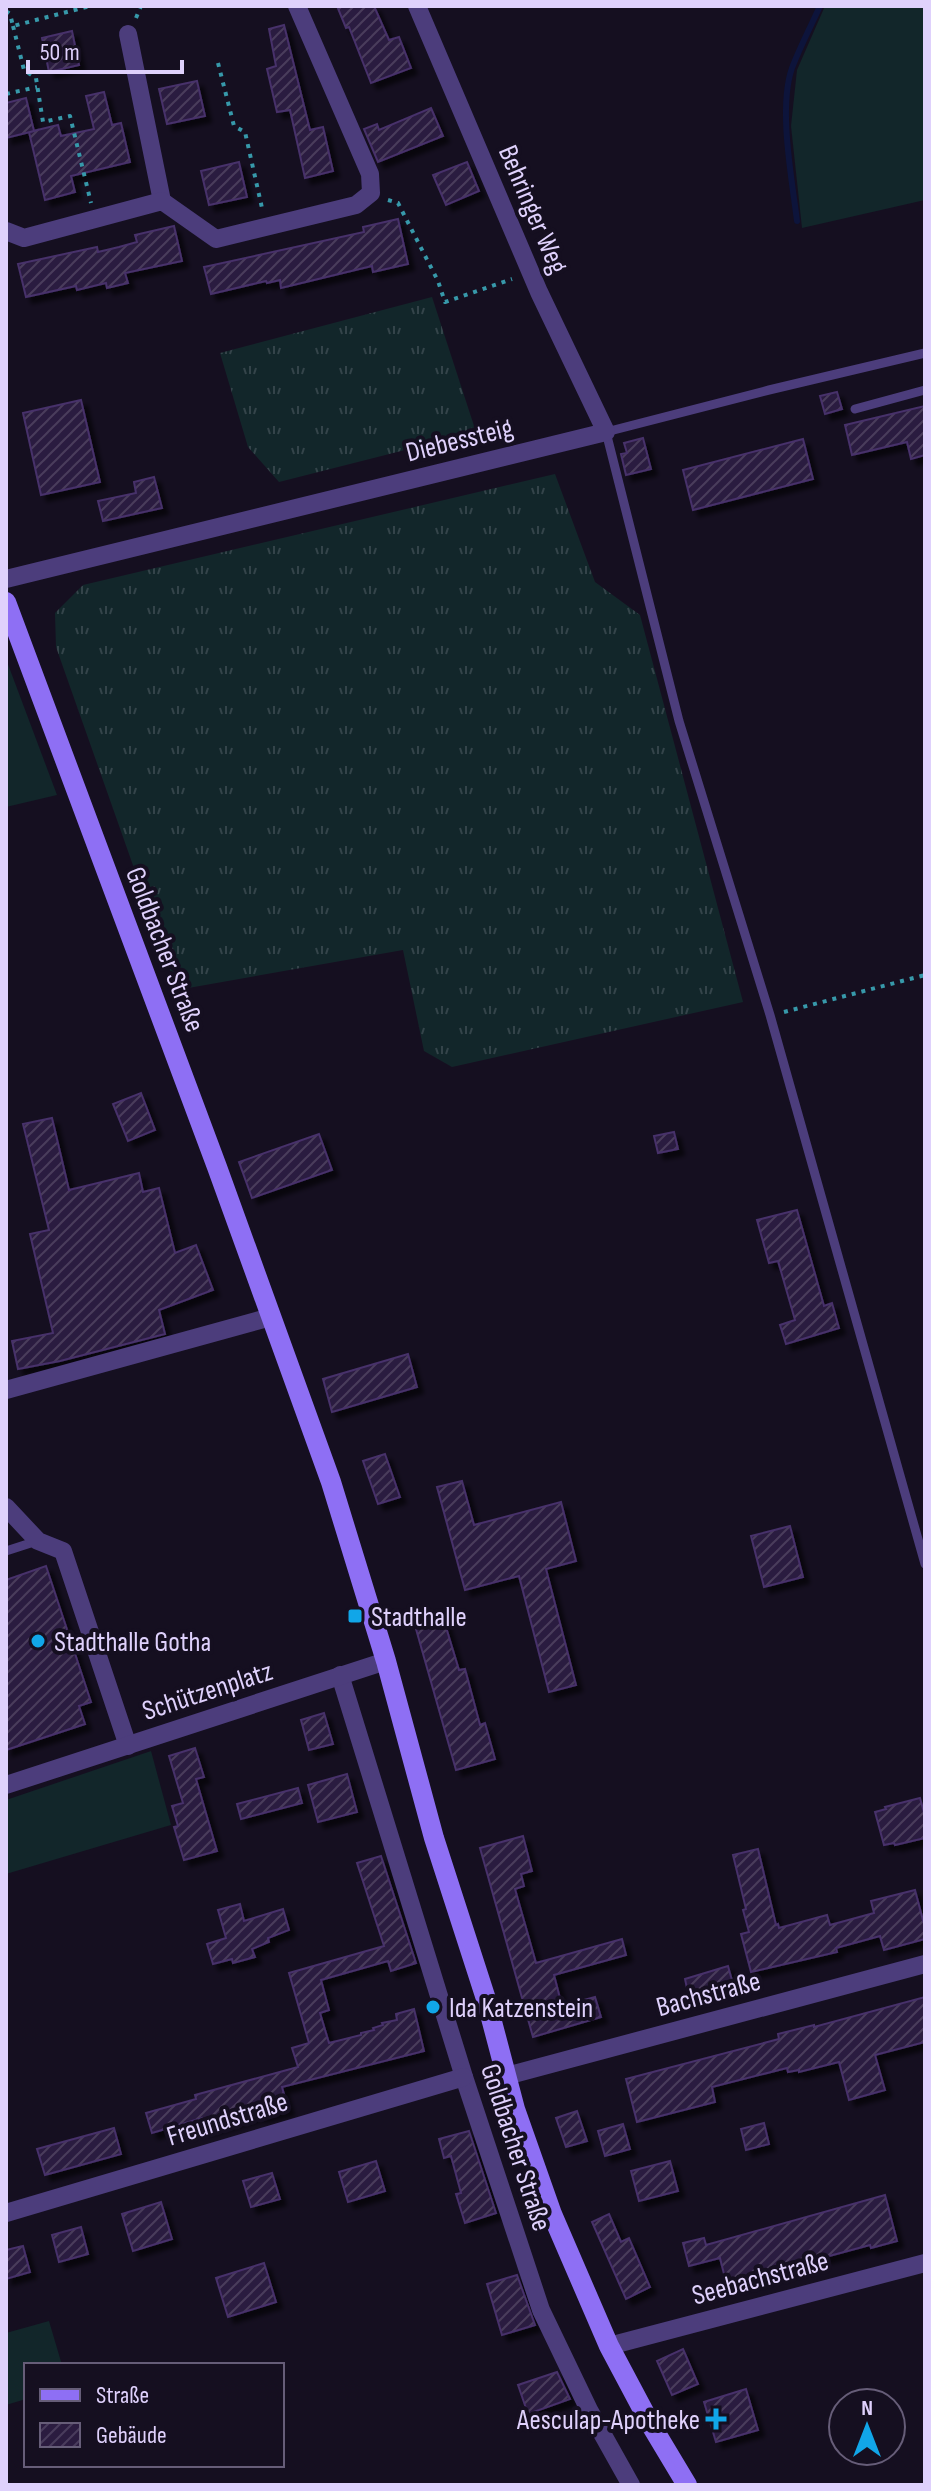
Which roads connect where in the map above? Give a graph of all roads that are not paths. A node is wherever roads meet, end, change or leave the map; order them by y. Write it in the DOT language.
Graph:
graph roads {
  1 [pos="297,6"];
  2 [pos="417,6"];
  3 [pos="128,34"];
  4 [pos="162,201"];
  5 [pos="6,231"];
  6 [pos="925,353"];
  7 [pos="925,390"];
  8 [pos="855,409"];
  9 [pos="606,432"];
  10 [pos="6,579"];
  11 [pos="6,602"];
  12 [pos="271,1317"];
  13 [pos="6,1390"];
  14 [pos="6,1507"];
  15 [pos="38,1541"];
  16 [pos="6,1551"];
  17 [pos="925,1564"];
  18 [pos="386,1661"];
  19 [pos="340,1675"];
  20 [pos="128,1746"];
  21 [pos="6,1785"];
  22 [pos="925,1964"];
  23 [pos="506,2076"];
  24 [pos="464,2077"];
  25 [pos="6,2213"];
  26 [pos="925,2263"];
  27 [pos="609,2346"];
  28 [pos="631,2485"];
  29 [pos="687,2485"];
  1 -- 4 [label="street"];
  2 -- 9 [label="street, Behringer Weg"];
  3 -- 4 [label="street"];
  4 -- 5 [label="street"];
  6 -- 9 [label="lane, Diebessteig"];
  7 -- 8 [label="lane"];
  9 -- 10 [label="street, Diebessteig"];
  9 -- 17 [label="lane"];
  11 -- 12 [label="main road, Goldbacher Straße"];
  12 -- 13 [label="street"];
  12 -- 18 [label="main road, Goldbacher Straße"];
  14 -- 15 [label="street, Schützenplatz"];
  15 -- 16 [label="lane"];
  15 -- 20 [label="street, Schützenplatz"];
  18 -- 19 [label="street"];
  18 -- 23 [label="main road, Goldbacher Straße"];
  19 -- 20 [label="street, Schützenplatz"];
  19 -- 24 [label="street, Goldbacher Straße"];
  20 -- 21 [label="street"];
  22 -- 23 [label="street, Bachstraße"];
  23 -- 27 [label="main road, Goldbacher Straße"];
  24 -- 25 [label="street, Freundstraße"];
  24 -- 28 [label="street, Goldbacher Straße"];
  26 -- 27 [label="street, Seebachstraße"];
  27 -- 29 [label="main road, Goldbacher Straße"];
}
